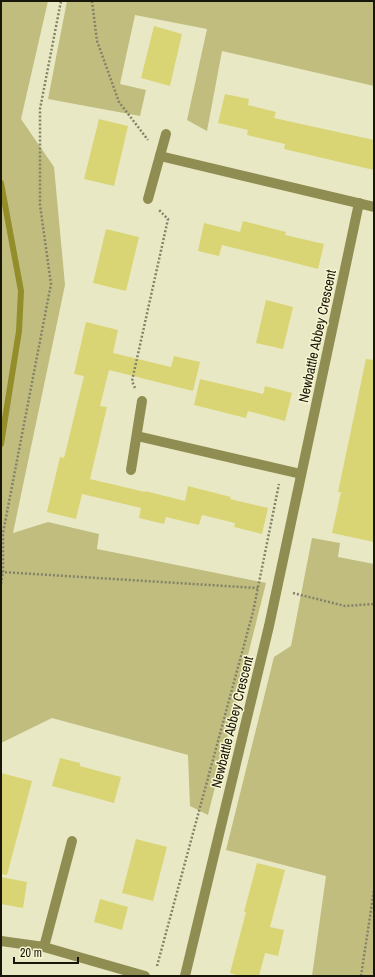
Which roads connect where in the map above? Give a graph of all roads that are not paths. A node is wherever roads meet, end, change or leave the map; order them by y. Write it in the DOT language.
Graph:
graph roads {
  1 [pos="166,134"];
  2 [pos="160,156"];
  3 [pos="148,199"];
  4 [pos="360,203"];
  5 [pos="374,207"];
  6 [pos="142,401"];
  7 [pos="137,436"];
  8 [pos="131,470"];
  9 [pos="301,474"];
  10 [pos="72,842"];
  11 [pos="1,941"];
  12 [pos="44,947"];
  13 [pos="145,976"];
  14 [pos="184,976"];
  1 -- 2 [label="street"];
  2 -- 3 [label="street"];
  2 -- 4 [label="street"];
  4 -- 5 [label="street"];
  4 -- 9 [label="street, Newbattle Abbey Crescent"];
  6 -- 7 [label="street"];
  7 -- 8 [label="street"];
  7 -- 9 [label="street"];
  9 -- 14 [label="street, Newbattle Abbey Crescent"];
  10 -- 12 [label="street"];
  11 -- 12 [label="street"];
  12 -- 13 [label="street"];
}
